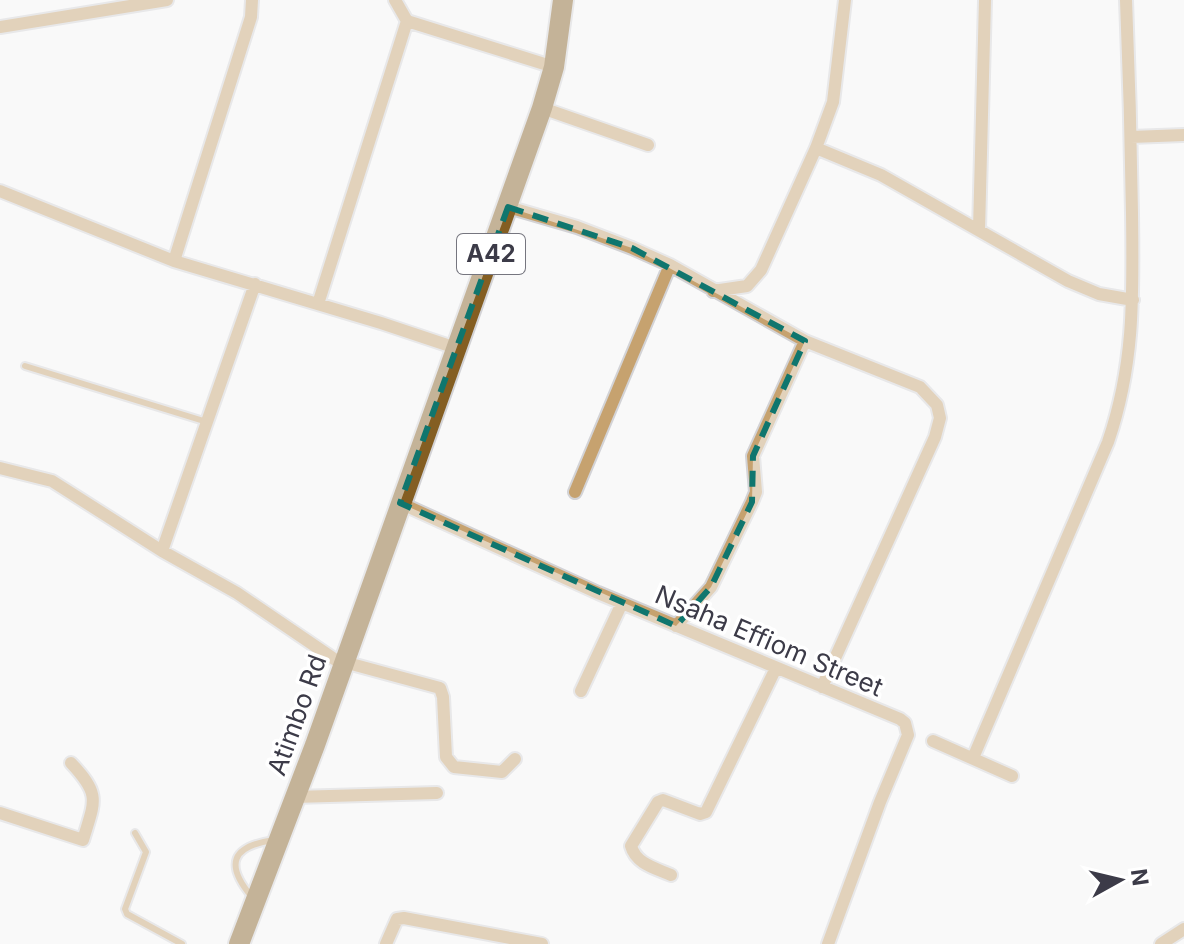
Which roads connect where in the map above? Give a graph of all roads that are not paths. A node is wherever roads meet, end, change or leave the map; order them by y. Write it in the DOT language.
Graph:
graph roads {
  1 [pos="167,0"];
  2 [pos="252,0"];
  3 [pos="395,0"];
  4 [pos="563,0"];
  5 [pos="845,0"];
  6 [pos="985,0"];
  7 [pos="1126,0"];
  8 [pos="407,21"];
  9 [pos="0,27"];
  10 [pos="554,67"];
  11 [pos="542,108"];
  12 [pos="1184,135"];
  13 [pos="1131,137"];
  14 [pos="648,145"];
  15 [pos="816,148"];
  16 [pos="0,191"];
  17 [pos="508,207"];
  18 [pos="979,230"];
  19 [pos="174,261"];
  20 [pos="670,265"];
  21 [pos="255,284"];
  22 [pos="713,291"];
  23 [pos="1133,300"];
  24 [pos="318,304"];
  25 [pos="805,341"];
  26 [pos="456,348"];
  27 [pos="25,366"];
  28 [pos="207,422"];
  29 [pos="0,468"];
  30 [pos="575,492"];
  31 [pos="400,503"];
  32 [pos="162,551"];
  33 [pos="622,603"];
  34 [pos="676,626"];
  35 [pos="343,664"];
  36 [pos="776,668"];
  37 [pos="822,687"];
  38 [pos="581,691"];
  39 [pos="933,741"];
  40 [pos="973,758"];
  41 [pos="515,759"];
  42 [pos="71,763"];
  43 [pos="1012,776"];
  44 [pos="437,793"];
  45 [pos="294,797"];
  46 [pos="0,813"];
  47 [pos="135,833"];
  48 [pos="278,840"];
  49 [pos="671,875"];
  50 [pos="255,900"];
  51 [pos="1184,929"];
  52 [pos="182,944"];
  53 [pos="239,944"];
  54 [pos="386,944"];
  55 [pos="542,944"];
  56 [pos="828,944"];
  57 [pos="1161,944"];
  1 -- 9 [label="street"];
  2 -- 19 [label="street"];
  3 -- 8 [label="street"];
  4 -- 10 [label="main road, A42"];
  5 -- 15 [label="street"];
  6 -- 18 [label="street"];
  7 -- 13 [label="street"];
  8 -- 10 [label="street"];
  8 -- 24 [label="street"];
  10 -- 11 [label="main road, A42"];
  11 -- 14 [label="street"];
  11 -- 17 [label="main road, A42"];
  12 -- 13 [label="street"];
  13 -- 23 [label="street"];
  15 -- 18 [label="street"];
  15 -- 22 [label="street"];
  16 -- 19 [label="street"];
  17 -- 20 [label="street"];
  17 -- 26 [label="main road, A42"];
  18 -- 23 [label="street"];
  19 -- 21 [label="street"];
  20 -- 22 [label="street"];
  20 -- 30 [label="street"];
  21 -- 24 [label="street"];
  21 -- 28 [label="street"];
  22 -- 25 [label="street"];
  23 -- 40 [label="street"];
  24 -- 26 [label="street"];
  25 -- 34 [label="street"];
  25 -- 37 [label="street"];
  26 -- 31 [label="main road, A42"];
  27 -- 28 [label="lane"];
  28 -- 32 [label="street"];
  29 -- 32 [label="street"];
  31 -- 33 [label="street, Nsaha Effiom Street"];
  31 -- 35 [label="main road, Atimbo Rd / A42"];
  32 -- 35 [label="street"];
  33 -- 34 [label="street, Nsaha Effiom Street"];
  33 -- 38 [label="street"];
  34 -- 36 [label="street, Nsaha Effiom Street"];
  35 -- 41 [label="street"];
  35 -- 45 [label="main road, Atimbo Rd / A42"];
  36 -- 37 [label="street, Nsaha Effiom Street"];
  36 -- 49 [label="street"];
  37 -- 56 [label="street, Nsaha Effiom Street"];
  39 -- 40 [label="street"];
  40 -- 43 [label="street"];
  42 -- 46 [label="street"];
  44 -- 45 [label="street"];
  45 -- 48 [label="main road, Atimbo Rd / A42"];
  47 -- 52 [label="lane"];
  48 -- 50 [label="main road, Atimbo Rd / A42"];
  48 -- 50 [label="lane"];
  50 -- 53 [label="main road, Atimbo Rd / A42"];
  51 -- 57 [label="street"];
  54 -- 55 [label="street"];
}
